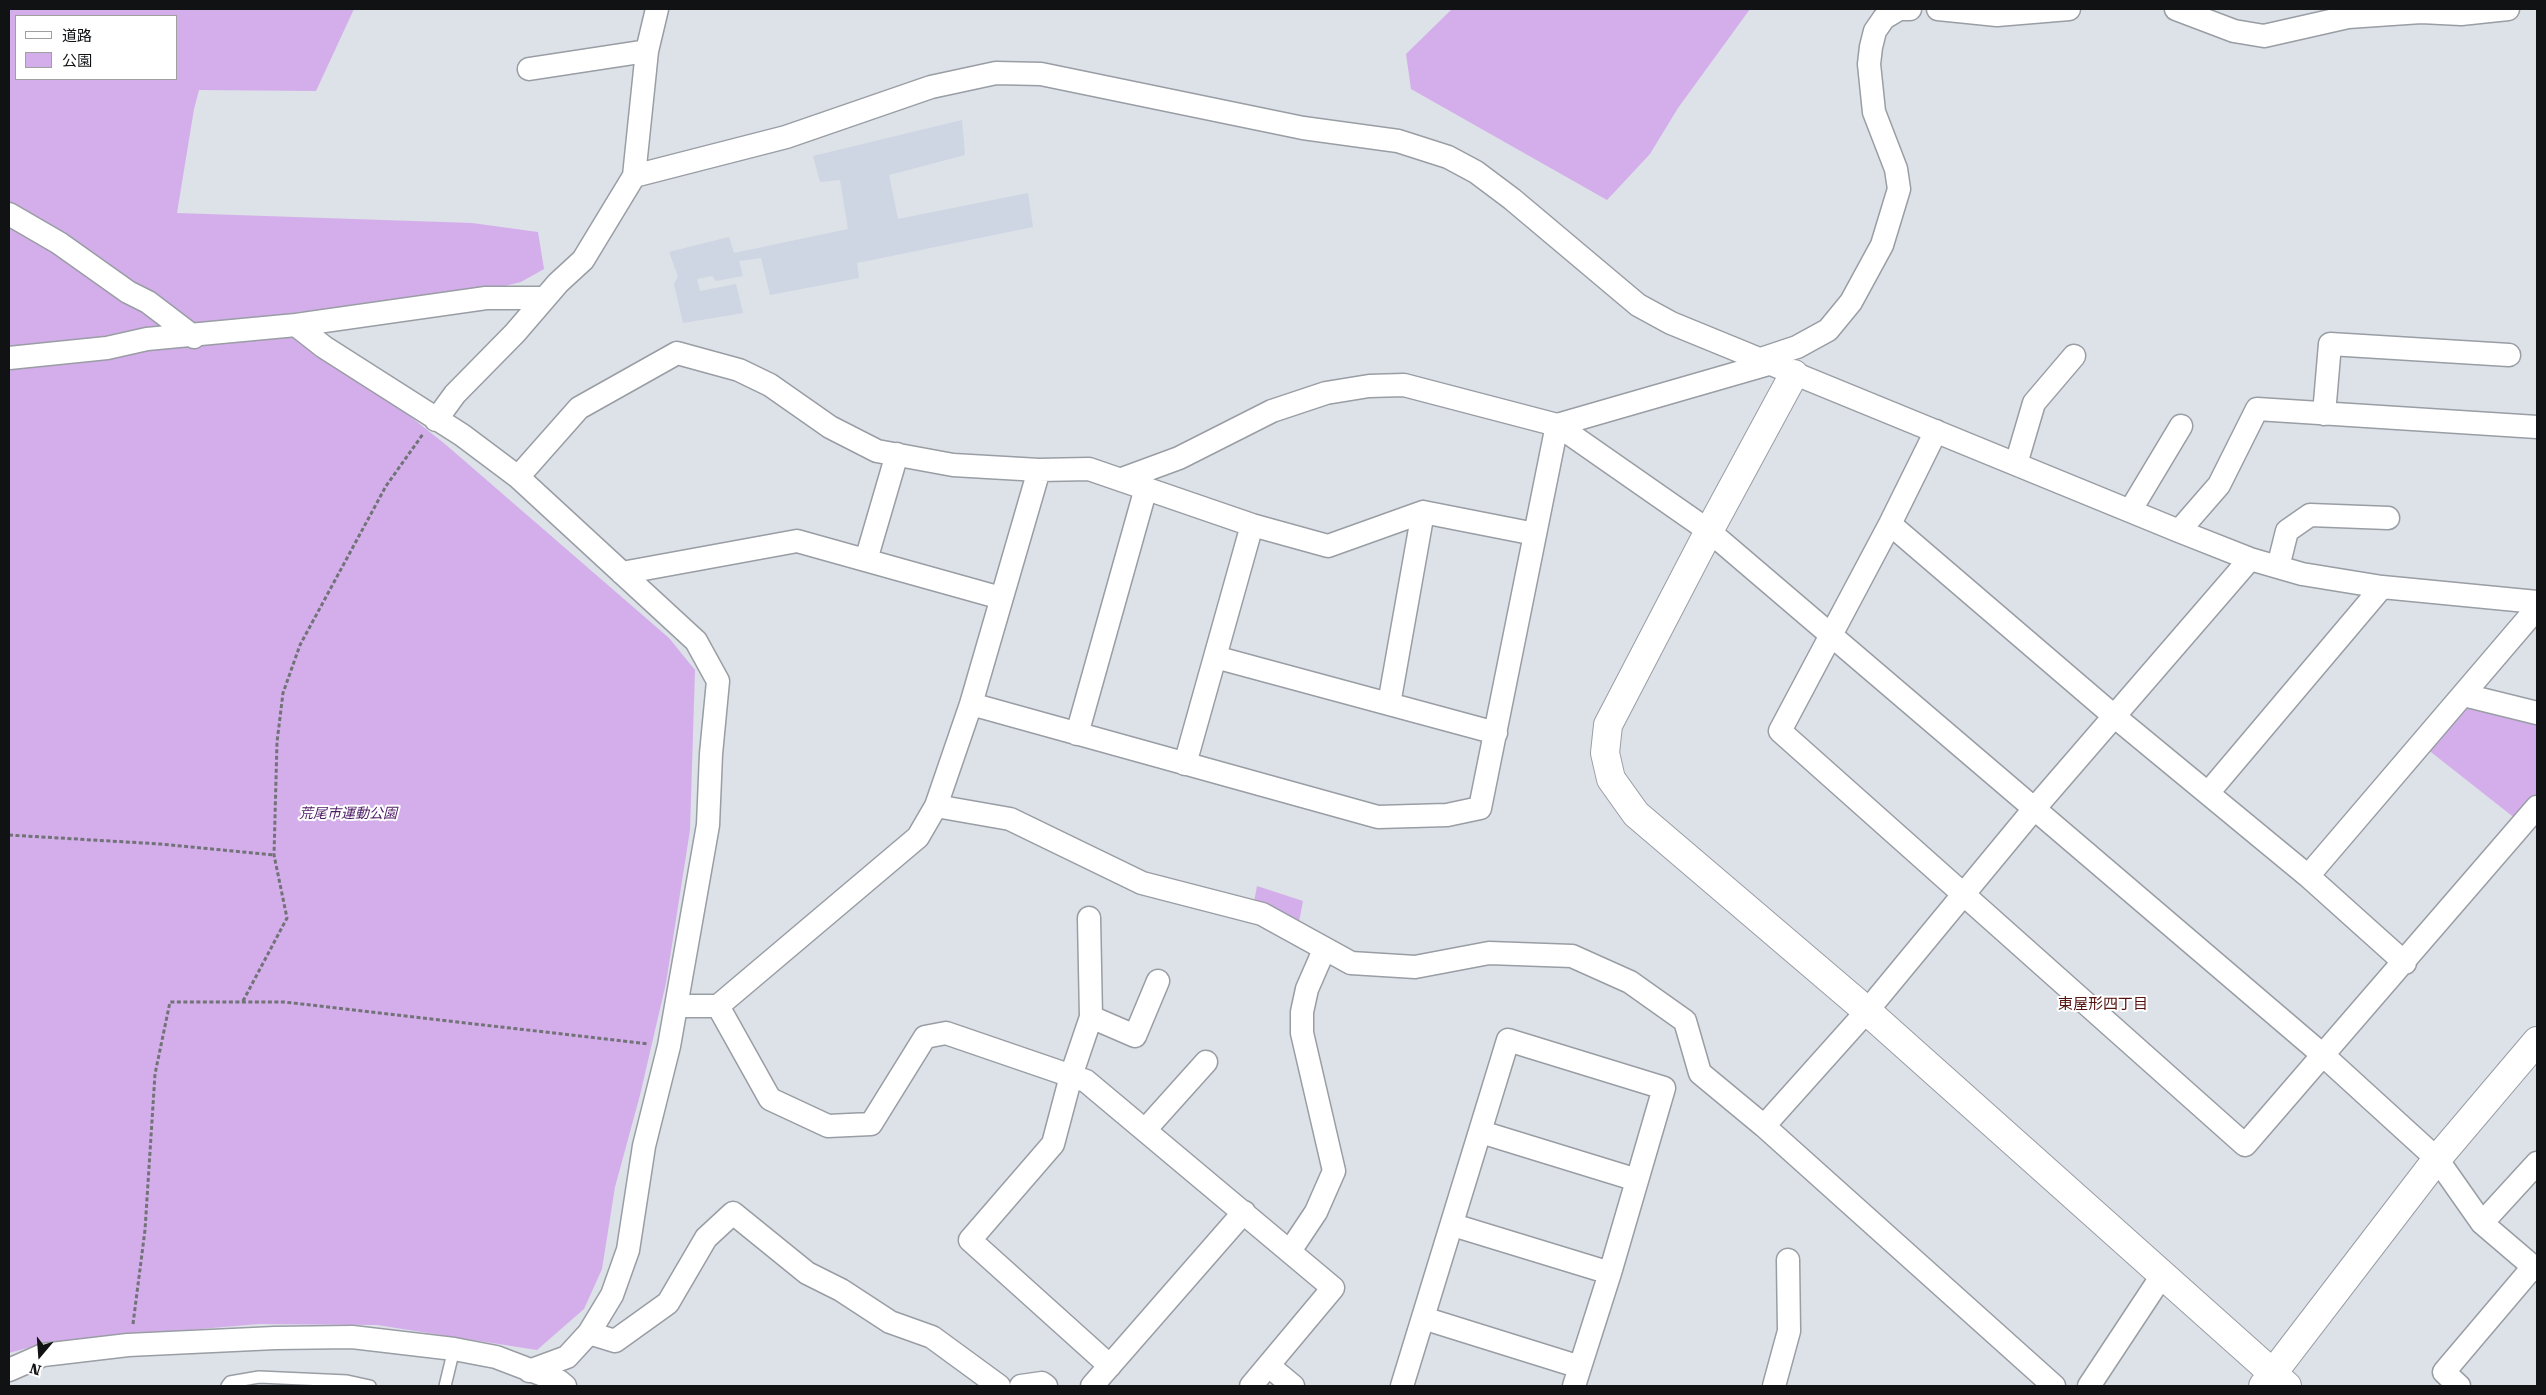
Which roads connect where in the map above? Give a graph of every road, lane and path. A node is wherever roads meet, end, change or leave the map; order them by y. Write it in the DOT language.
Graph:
graph roads {
  1 [pos="657,9"];
  2 [pos="1910,9"];
  3 [pos="1938,9"];
  4 [pos="2069,9"];
  5 [pos="2176,9"];
  6 [pos="2508,9"];
  7 [pos="2421,10"];
  8 [pos="647,51"];
  9 [pos="529,69"];
  10 [pos="634,176"];
  11 [pos="9,214"];
  12 [pos="544,298"];
  13 [pos="296,325"];
  14 [pos="194,337"];
  15 [pos="2509,355"];
  16 [pos="2074,356"];
  17 [pos="9,358"];
  18 [pos="1776,365"];
  19 [pos="2324,414"];
  20 [pos="436,420"];
  21 [pos="1557,424"];
  22 [pos="2181,426"];
  23 [pos="2537,427"];
  24 [pos="1936,431"];
  25 [pos="897,454"];
  26 [pos="2016,464"];
  27 [pos="1039,470"];
  28 [pos="518,476"];
  29 [pos="1122,479"];
  30 [pos="1146,488"];
  31 [pos="2130,511"];
  32 [pos="1423,512"];
  33 [pos="2388,518"];
  34 [pos="1890,524"];
  35 [pos="1252,525"];
  36 [pos="1709,531"];
  37 [pos="2179,531"];
  38 [pos="1535,534"];
  39 [pos="2250,559"];
  40 [pos="866,560"];
  41 [pos="2278,567"];
  42 [pos="622,573"];
  43 [pos="2382,587"];
  44 [pos="1001,598"];
  45 [pos="2537,602"];
  46 [pos="2537,608"];
  47 [pos="1831,634"];
  48 [pos="1215,657"];
  49 [pos="2464,695"];
  50 [pos="971,704"];
  51 [pos="1389,704"];
  52 [pos="2537,713"];
  53 [pos="2114,716"];
  54 [pos="1496,733"];
  55 [pos="1077,734"];
  56 [pos="1185,764"];
  57 [pos="2208,793"];
  58 [pos="936,806"];
  59 [pos="2034,808"];
  60 [pos="2537,808"];
  61 [pos="9,835"];
  62 [pos="274,855"];
  63 [pos="2308,876"];
  64 [pos="1962,894"];
  65 [pos="1090,918"];
  66 [pos="1324,950"];
  67 [pos="2405,963"];
  68 [pos="1158,981"];
  69 [pos="243,1001"];
  70 [pos="676,1006"];
  71 [pos="718,1006"];
  72 [pos="1867,1011"];
  73 [pos="1091,1017"];
  74 [pos="2537,1041"];
  75 [pos="669,1046"];
  76 [pos="2324,1056"];
  77 [pos="1206,1062"];
  78 [pos="1071,1076"];
  79 [pos="1764,1126"];
  80 [pos="1145,1130"];
  81 [pos="1481,1132"];
  82 [pos="2437,1159"];
  83 [pos="2537,1163"];
  84 [pos="1637,1180"];
  85 [pos="1244,1212"];
  86 [pos="2482,1223"];
  87 [pos="1453,1225"];
  88 [pos="1290,1251"];
  89 [pos="1788,1260"];
  90 [pos="2535,1268"];
  91 [pos="1610,1273"];
  92 [pos="2163,1274"];
  93 [pos="1423,1318"];
  94 [pos="589,1333"];
  95 [pos="128,1345"];
  96 [pos="454,1349"];
  97 [pos="1110,1366"];
  98 [pos="1269,1366"];
  99 [pos="9,1370"];
  100 [pos="529,1371"];
  101 [pos="1577,1377"];
  102 [pos="2275,1382"];
  103 [pos="227,1386"];
  104 [pos="370,1386"];
  105 [pos="445,1386"];
  106 [pos="565,1386"];
  107 [pos="999,1386"];
  108 [pos="1021,1386"];
  109 [pos="1046,1386"];
  110 [pos="1092,1386"];
  111 [pos="1251,1386"];
  112 [pos="1293,1386"];
  113 [pos="1402,1386"];
  114 [pos="1774,1386"];
  115 [pos="2054,1386"];
  116 [pos="2089,1386"];
  117 [pos="2459,1386"];
  1 -- 8 [label="street"];
  2 -- 18 [label="street"];
  3 -- 4 [label="street"];
  5 -- 7 [label="street"];
  6 -- 7 [label="street"];
  8 -- 9 [label="street"];
  8 -- 10 [label="street"];
  10 -- 12 [label="street"];
  10 -- 18 [label="street"];
  11 -- 14 [label="street"];
  12 -- 13 [label="street"];
  12 -- 20 [label="street"];
  13 -- 14 [label="street"];
  13 -- 20 [label="street"];
  14 -- 17 [label="street"];
  15 -- 19 [label="street"];
  16 -- 26 [label="street"];
  18 -- 21 [label="street"];
  18 -- 24 [label="street"];
  18 -- 36 [label="street"];
  19 -- 23 [label="street"];
  19 -- 37 [label="street"];
  20 -- 28 [label="street"];
  20 -- 62 [label="path"];
  21 -- 29 [label="street"];
  21 -- 36 [label="street"];
  21 -- 38 [label="street"];
  22 -- 31 [label="street"];
  24 -- 26 [label="street"];
  24 -- 34 [label="street"];
  25 -- 27 [label="street"];
  25 -- 28 [label="street"];
  25 -- 40 [label="street"];
  26 -- 31 [label="street"];
  27 -- 29 [label="street"];
  27 -- 44 [label="street"];
  28 -- 42 [label="street"];
  29 -- 30 [label="street"];
  30 -- 35 [label="street"];
  30 -- 55 [label="street"];
  31 -- 37 [label="street"];
  32 -- 35 [label="street"];
  32 -- 38 [label="street"];
  32 -- 51 [label="street"];
  33 -- 41 [label="street"];
  34 -- 47 [label="street"];
  34 -- 53 [label="street"];
  35 -- 48 [label="street"];
  36 -- 47 [label="street"];
  36 -- 72 [label="street"];
  37 -- 39 [label="street"];
  38 -- 54 [label="street"];
  39 -- 41 [label="street"];
  39 -- 53 [label="street"];
  40 -- 42 [label="street"];
  40 -- 44 [label="street"];
  41 -- 43 [label="street"];
  42 -- 70 [label="street"];
  43 -- 45 [label="street"];
  43 -- 57 [label="street"];
  44 -- 50 [label="street"];
  46 -- 49 [label="street"];
  47 -- 59 [label="street"];
  47 -- 64 [label="street"];
  48 -- 51 [label="street"];
  48 -- 56 [label="street"];
  49 -- 52 [label="street"];
  49 -- 63 [label="street"];
  50 -- 55 [label="street"];
  50 -- 58 [label="street"];
  51 -- 54 [label="street"];
  53 -- 57 [label="street"];
  53 -- 59 [label="street"];
  54 -- 56 [label="street"];
  55 -- 56 [label="street"];
  57 -- 63 [label="street"];
  58 -- 66 [label="street"];
  58 -- 71 [label="street"];
  59 -- 64 [label="street"];
  59 -- 76 [label="street"];
  60 -- 67 [label="street"];
  61 -- 62 [label="path"];
  62 -- 69 [label="path"];
  63 -- 67 [label="street"];
  64 -- 72 [label="street"];
  64 -- 76 [label="street"];
  65 -- 73 [label="street"];
  66 -- 79 [label="street"];
  66 -- 88 [label="street"];
  67 -- 76 [label="street"];
  68 -- 73 [label="street"];
  69 -- 75 [label="path"];
  69 -- 95 [label="path"];
  70 -- 71 [label="street"];
  70 -- 75 [label="street"];
  71 -- 78 [label="street"];
  72 -- 79 [label="street"];
  72 -- 92 [label="street"];
  73 -- 78 [label="street"];
  74 -- 82 [label="street"];
  75 -- 94 [label="street"];
  76 -- 82 [label="street"];
  77 -- 80 [label="street"];
  78 -- 80 [label="street"];
  78 -- 97 [label="street"];
  79 -- 115 [label="street"];
  80 -- 85 [label="street"];
  81 -- 84 [label="street"];
  81 -- 84 [label="street"];
  81 -- 87 [label="street"];
  82 -- 86 [label="street"];
  82 -- 102 [label="street"];
  83 -- 86 [label="street"];
  84 -- 91 [label="street"];
  85 -- 88 [label="street"];
  85 -- 97 [label="street"];
  86 -- 90 [label="street"];
  87 -- 91 [label="street"];
  87 -- 93 [label="street"];
  88 -- 98 [label="street"];
  89 -- 114 [label="street"];
  90 -- 117 [label="street"];
  91 -- 101 [label="street"];
  92 -- 102 [label="street"];
  92 -- 116 [label="street"];
  93 -- 101 [label="street"];
  93 -- 113 [label="street"];
  94 -- 100 [label="street"];
  94 -- 107 [label="street"];
  95 -- 96 [label="street"];
  95 -- 99 [label="street"];
  96 -- 100 [label="street"];
  96 -- 105 [label="lane"];
  97 -- 110 [label="street"];
  98 -- 111 [label="street"];
  98 -- 112 [label="street"];
  100 -- 106 [label="street"];
  103 -- 104 [label="lane"];
  108 -- 109 [label="street"];
}
